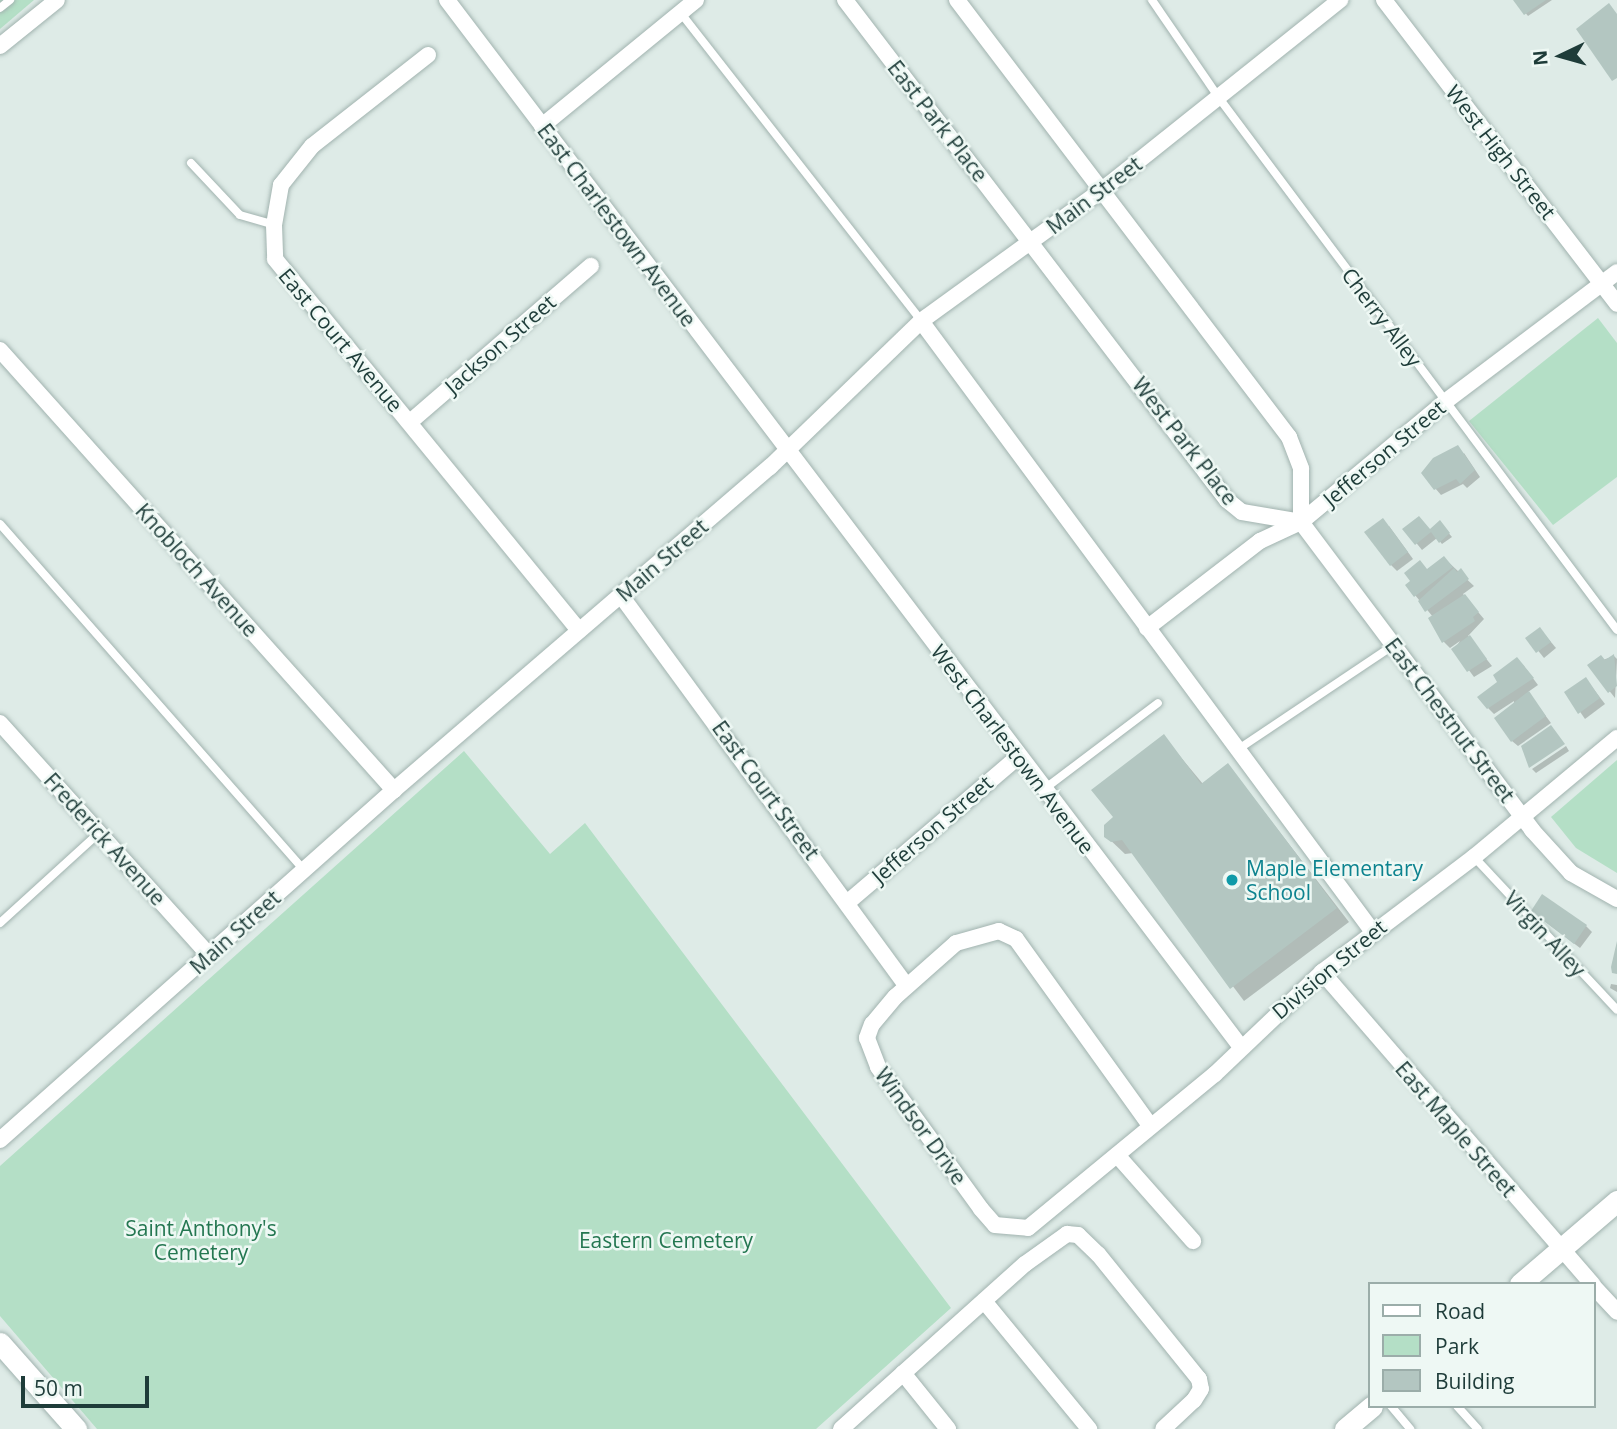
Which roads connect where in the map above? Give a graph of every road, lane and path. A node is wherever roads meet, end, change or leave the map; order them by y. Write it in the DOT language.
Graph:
graph roads {
  1 [pos="10,0"];
  2 [pos="57,0"];
  3 [pos="447,0"];
  4 [pos="845,0"];
  5 [pos="957,0"];
  6 [pos="1152,0"];
  7 [pos="1340,0"];
  8 [pos="1384,0"];
  9 [pos="688,5"];
  10 [pos="0,8"];
  11 [pos="0,46"];
  12 [pos="428,55"];
  13 [pos="1219,98"];
  14 [pos="542,126"];
  15 [pos="191,163"];
  16 [pos="1102,190"];
  17 [pos="274,225"];
  18 [pos="1031,241"];
  19 [pos="591,266"];
  20 [pos="1617,272"];
  21 [pos="1602,283"];
  22 [pos="1617,304"];
  23 [pos="921,321"];
  24 [pos="0,350"];
  25 [pos="1446,401"];
  26 [pos="410,422"];
  27 [pos="787,450"];
  28 [pos="1301,522"];
  29 [pos="0,524"];
  30 [pos="622,597"];
  31 [pos="1147,628"];
  32 [pos="579,630"];
  33 [pos="1617,630"];
  34 [pos="1394,645"];
  35 [pos="1158,703"];
  36 [pos="0,723"];
  37 [pos="1617,738"];
  38 [pos="1237,750"];
  39 [pos="1018,757"];
  40 [pos="394,790"];
  41 [pos="1043,790"];
  42 [pos="1521,817"];
  43 [pos="99,833"];
  44 [pos="1475,857"];
  45 [pos="304,870"];
  46 [pos="1617,899"];
  47 [pos="847,903"];
  48 [pos="0,923"];
  49 [pos="1373,932"];
  50 [pos="209,955"];
  51 [pos="1322,972"];
  52 [pos="907,986"];
  53 [pos="1617,1010"];
  54 [pos="1240,1046"];
  55 [pos="1149,1124"];
  56 [pos="0,1140"];
  57 [pos="1117,1155"];
  58 [pos="1617,1201"];
  59 [pos="1193,1241"];
  60 [pos="1562,1251"];
  61 [pos="1523,1282"];
  62 [pos="1590,1282"];
  63 [pos="1596,1288"];
  64 [pos="984,1301"];
  65 [pos="1617,1312"];
  66 [pos="0,1343"];
  67 [pos="903,1373"];
  68 [pos="1370,1408"];
  69 [pos="1393,1408"];
  70 [pos="1459,1408"];
  71 [pos="76,1429"];
  72 [pos="841,1429"];
  73 [pos="948,1429"];
  74 [pos="1089,1429"];
  75 [pos="1163,1429"];
  76 [pos="1345,1429"];
  77 [pos="1410,1429"];
  78 [pos="1478,1429"];
  1 -- 10 [label="lane"];
  2 -- 11 [label="street"];
  3 -- 14 [label="street, East Charlestown Avenue"];
  4 -- 18 [label="street, East Park Place"];
  5 -- 16 [label="street"];
  6 -- 13 [label="lane, Cherry Alley"];
  7 -- 13 [label="street, Main Street"];
  8 -- 21 [label="street, West High Street"];
  9 -- 14 [label="street"];
  9 -- 23 [label="lane"];
  12 -- 17 [label="street, East Court Avenue"];
  13 -- 16 [label="street, Main Street"];
  13 -- 25 [label="lane, Cherry Alley"];
  14 -- 27 [label="street, East Charlestown Avenue"];
  15 -- 17 [label="lane"];
  16 -- 18 [label="street, Main Street"];
  16 -- 28 [label="street"];
  17 -- 26 [label="street, East Court Avenue"];
  18 -- 23 [label="street, Main Street"];
  18 -- 28 [label="street, West Park Place"];
  19 -- 26 [label="street, Jackson Street"];
  20 -- 21 [label="street, Jefferson Street"];
  21 -- 22 [label="street, West High Street"];
  21 -- 25 [label="street, Jefferson Street"];
  23 -- 27 [label="street, Main Street"];
  23 -- 31 [label="street"];
  24 -- 40 [label="street, Knobloch Avenue"];
  25 -- 28 [label="street, Jefferson Street"];
  25 -- 33 [label="lane, Cherry Alley"];
  26 -- 32 [label="street, East Court Avenue"];
  27 -- 30 [label="street, Main Street"];
  27 -- 39 [label="street, West Charlestown Avenue"];
  28 -- 31 [label="street, Jefferson Street"];
  28 -- 34 [label="street, East Chestnut Street"];
  29 -- 45 [label="lane"];
  30 -- 32 [label="street, Main Street"];
  30 -- 47 [label="street, East Court Street"];
  31 -- 38 [label="street"];
  32 -- 40 [label="street, Main Street"];
  34 -- 38 [label="lane"];
  34 -- 42 [label="street, East Chestnut Street"];
  35 -- 41 [label="lane"];
  36 -- 43 [label="street, Frederick Avenue"];
  37 -- 42 [label="street, Division Street"];
  38 -- 49 [label="street"];
  39 -- 41 [label="street, West Charlestown Avenue"];
  39 -- 47 [label="street, Jefferson Street"];
  40 -- 45 [label="street, Main Street"];
  41 -- 54 [label="street, West Charlestown Avenue"];
  42 -- 44 [label="street, Division Street"];
  42 -- 46 [label="street, East Chestnut Street"];
  43 -- 48 [label="lane"];
  43 -- 50 [label="street, Frederick Avenue"];
  44 -- 49 [label="street, Division Street"];
  44 -- 53 [label="lane, Virgin Alley"];
  45 -- 50 [label="street, Main Street"];
  47 -- 52 [label="street, East Court Street"];
  49 -- 51 [label="street, Division Street"];
  50 -- 56 [label="street, Main Street"];
  51 -- 54 [label="street, Division Street"];
  51 -- 60 [label="street, East Maple Street"];
  52 -- 55 [label="street, Windsor Drive"];
  52 -- 57 [label="street, Windsor Drive"];
  54 -- 55 [label="street, Windsor Drive"];
  55 -- 57 [label="street, Windsor Drive"];
  57 -- 59 [label="street"];
  58 -- 60 [label="street"];
  60 -- 61 [label="street"];
  60 -- 62 [label="street, East Maple Street"];
  63 -- 65 [label="street, East Maple Street"];
  64 -- 67 [label="street"];
  64 -- 74 [label="street"];
  64 -- 75 [label="street"];
  66 -- 71 [label="street"];
  67 -- 72 [label="street"];
  67 -- 73 [label="street"];
  68 -- 76 [label="street"];
  69 -- 77 [label="lane"];
  70 -- 78 [label="lane"];
}
